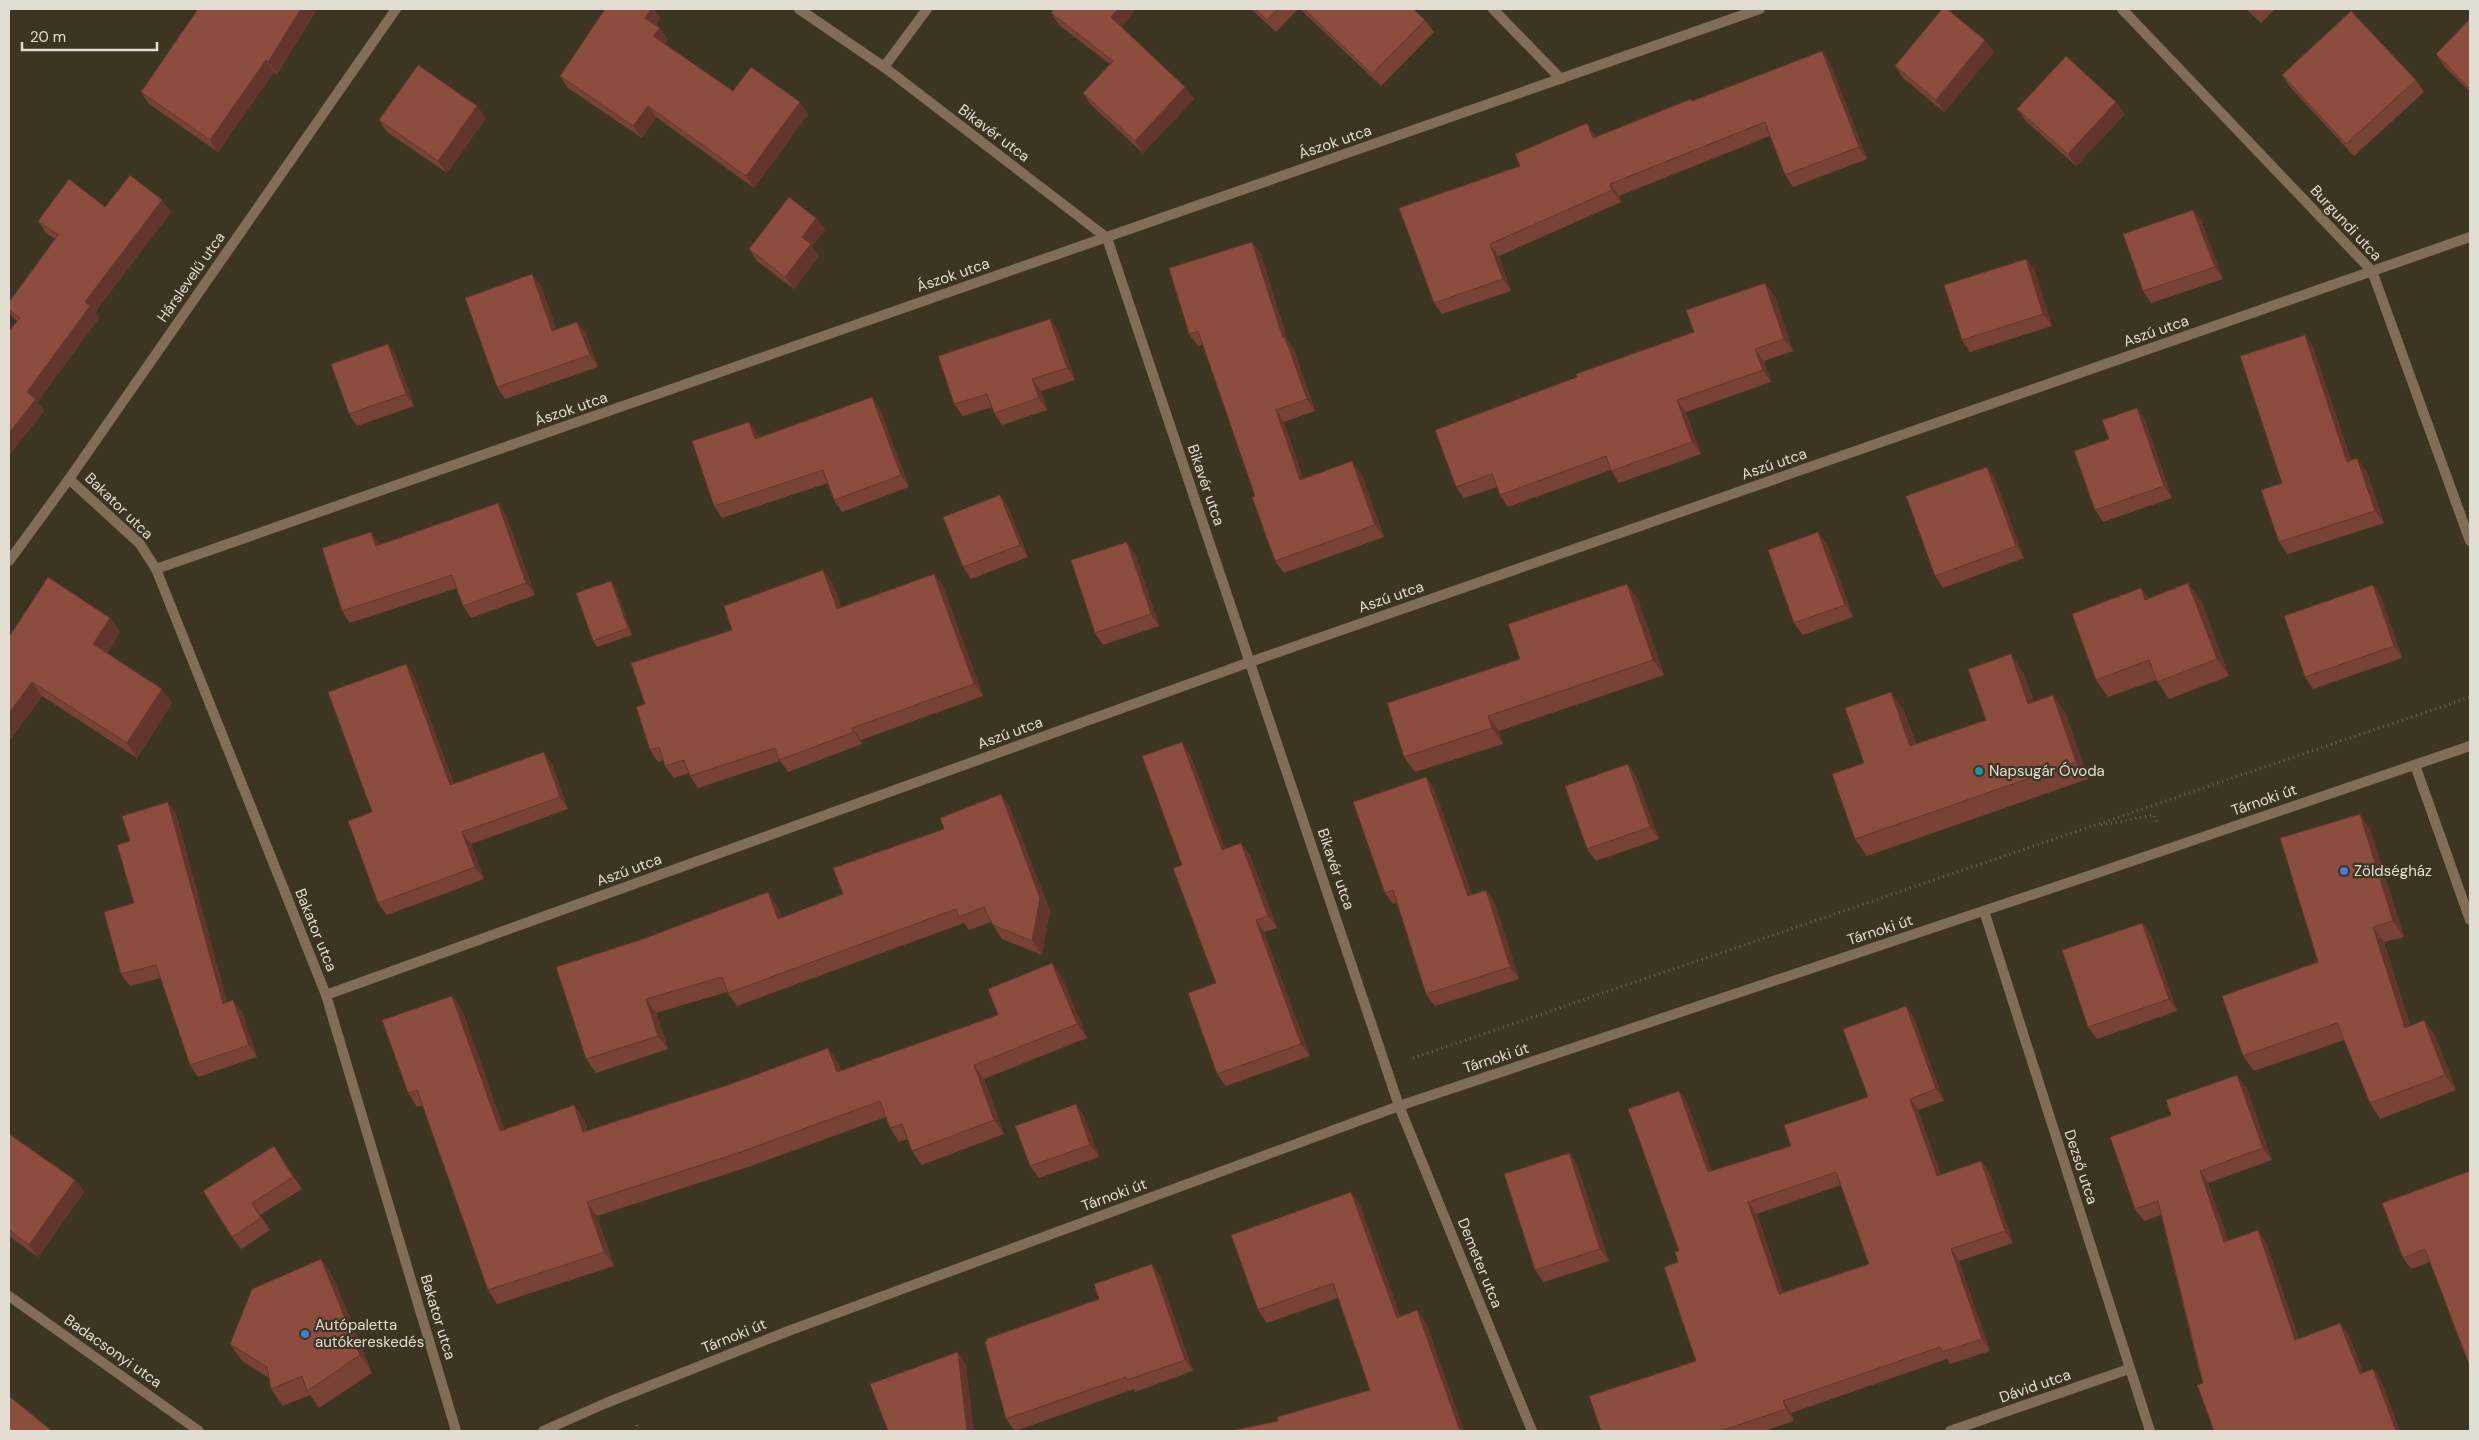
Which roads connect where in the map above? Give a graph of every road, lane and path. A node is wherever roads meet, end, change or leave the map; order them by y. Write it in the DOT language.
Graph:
graph roads {
  1 [pos="396,9"];
  2 [pos="799,9"];
  3 [pos="926,9"];
  4 [pos="1493,9"];
  5 [pos="1760,9"];
  6 [pos="2122,9"];
  7 [pos="884,68"];
  8 [pos="1561,79"];
  9 [pos="2470,237"];
  10 [pos="1106,238"];
  11 [pos="2372,272"];
  12 [pos="69,479"];
  13 [pos="2470,541"];
  14 [pos="9,561"];
  15 [pos="156,569"];
  16 [pos="1250,662"];
  17 [pos="2470,697"];
  18 [pos="2470,746"];
  19 [pos="2415,765"];
  20 [pos="1984,911"];
  21 [pos="2470,920"];
  22 [pos="326,995"];
  23 [pos="1386,1067"];
  24 [pos="1399,1106"];
  25 [pos="9,1296"];
  26 [pos="2129,1369"];
  27 [pos="199,1431"];
  28 [pos="456,1431"];
  29 [pos="543,1431"];
  30 [pos="1532,1431"];
  31 [pos="1950,1431"];
  32 [pos="2150,1431"];
  1 -- 12 [label="street, Hárslevelű utca"];
  2 -- 7 [label="street, Bikavér utca"];
  3 -- 7 [label="street"];
  4 -- 8 [label="street"];
  5 -- 8 [label="street, Ászok utca"];
  6 -- 11 [label="street, Burgundi utca"];
  7 -- 10 [label="street, Bikavér utca"];
  8 -- 10 [label="street, Ászok utca"];
  9 -- 11 [label="street, Aszú utca"];
  10 -- 15 [label="street, Ászok utca"];
  10 -- 16 [label="street, Bikavér utca"];
  11 -- 13 [label="street, Burgundi utca"];
  11 -- 16 [label="street, Aszú utca"];
  12 -- 14 [label="street, Hárslevelű utca"];
  12 -- 15 [label="street, Bakator utca"];
  15 -- 22 [label="street, Bakator utca"];
  16 -- 22 [label="street, Aszú utca"];
  16 -- 23 [label="street, Bikavér utca"];
  17 -- 23 [label="path"];
  18 -- 19 [label="street, Tárnoki út"];
  19 -- 20 [label="street, Tárnoki út"];
  19 -- 21 [label="street"];
  20 -- 24 [label="street, Tárnoki út"];
  20 -- 26 [label="street, Dezső utca"];
  22 -- 28 [label="street, Bakator utca"];
  23 -- 24 [label="street, Bikavér utca"];
  24 -- 29 [label="street, Tárnoki út"];
  24 -- 30 [label="street, Demeter utca"];
  25 -- 27 [label="street, Badacsonyi utca"];
  26 -- 31 [label="street, Dávid utca"];
  26 -- 32 [label="street, Dezső utca"];
}
